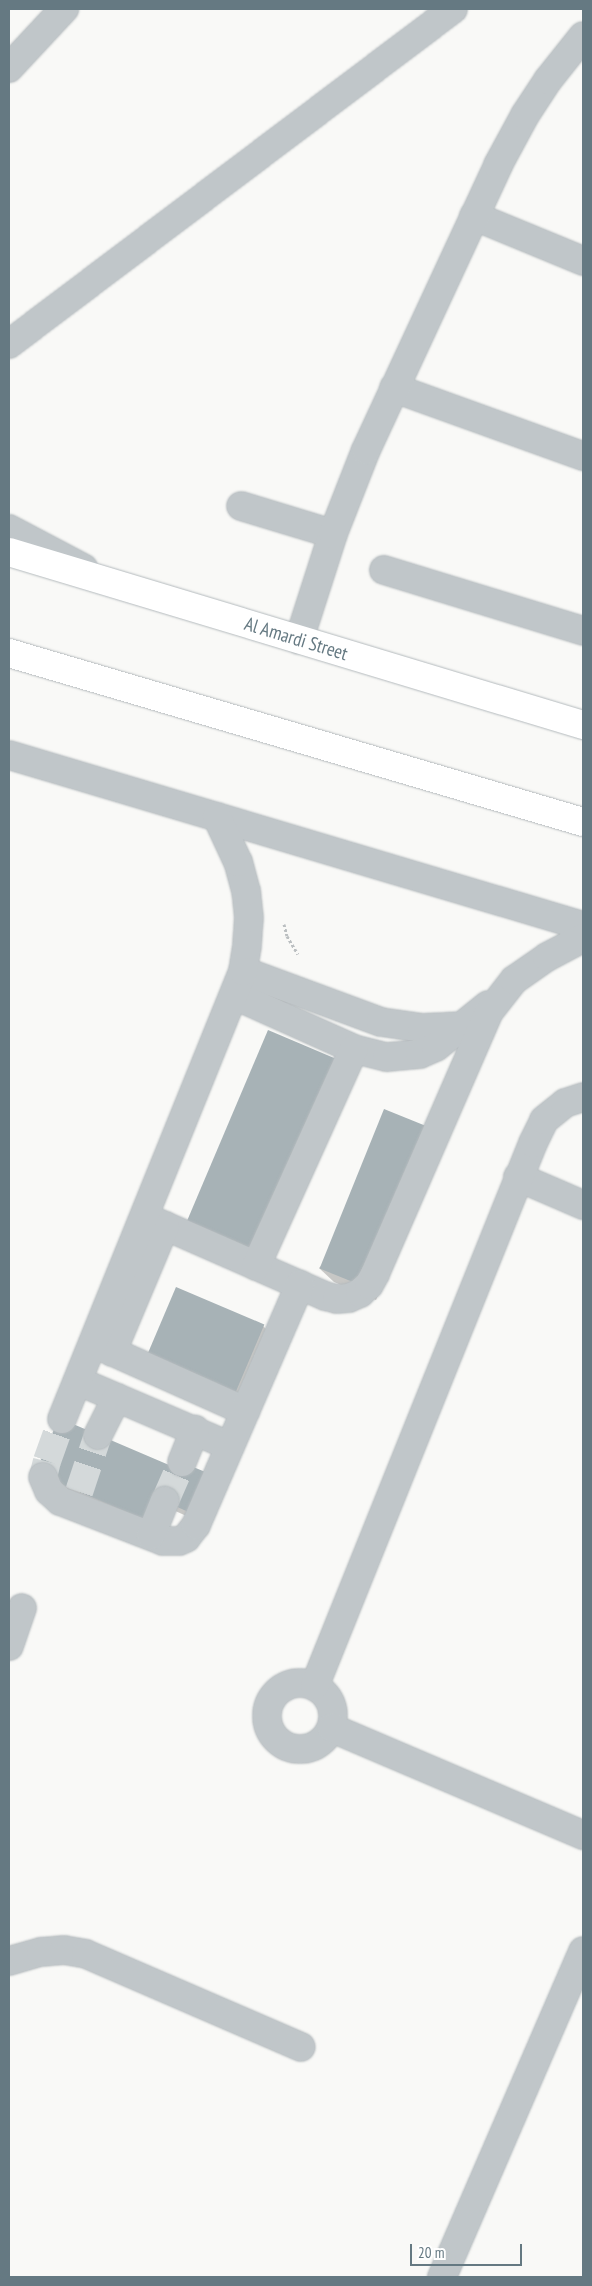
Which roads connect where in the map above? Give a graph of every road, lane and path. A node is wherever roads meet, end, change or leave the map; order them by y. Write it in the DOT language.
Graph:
graph roads {
  1 [pos="64,9"];
  2 [pos="453,9"];
  3 [pos="583,36"];
  4 [pos="9,68"];
  5 [pos="474,216"];
  6 [pos="583,261"];
  7 [pos="9,344"];
  8 [pos="394,388"];
  9 [pos="583,456"];
  10 [pos="242,506"];
  11 [pos="9,529"];
  12 [pos="333,534"];
  13 [pos="9,552"];
  14 [pos="384,570"];
  15 [pos="116,585"];
  16 [pos="583,631"];
  17 [pos="299,640"];
  18 [pos="9,653"];
  19 [pos="583,725"];
  20 [pos="9,755"];
  21 [pos="217,817"];
  22 [pos="583,822"];
  23 [pos="282,920"];
  24 [pos="583,926"];
  25 [pos="583,938"];
  26 [pos="300,956"];
  27 [pos="238,983"];
  28 [pos="500,995"];
  29 [pos="464,1026"];
  30 [pos="354,1049"];
  31 [pos="583,1098"];
  32 [pos="518,1177"];
  33 [pos="583,1204"];
  34 [pos="155,1222"];
  35 [pos="256,1266"];
  36 [pos="300,1285"];
  37 [pos="103,1348"];
  38 [pos="78,1381"];
  39 [pos="117,1397"];
  40 [pos="245,1411"];
  41 [pos="62,1419"];
  42 [pos="195,1430"];
  43 [pos="98,1435"];
  44 [pos="230,1446"];
  45 [pos="182,1462"];
  46 [pos="43,1477"];
  47 [pos="165,1502"];
  48 [pos="151,1536"];
  49 [pos="22,1608"];
  50 [pos="9,1646"];
  51 [pos="315,1686"];
  52 [pos="332,1728"];
  53 [pos="583,1835"];
  54 [pos="583,1951"];
  55 [pos="9,1961"];
  56 [pos="301,2048"];
  57 [pos="442,2277"];
  1 -- 4 [label="street"];
  2 -- 7 [label="street"];
  3 -- 5 [label="street"];
  5 -- 6 [label="street"];
  5 -- 8 [label="street"];
  8 -- 9 [label="street"];
  8 -- 12 [label="street"];
  10 -- 12 [label="street"];
  11 -- 15 [label="street"];
  12 -- 17 [label="street"];
  13 -- 15 [label="main road, Al Amardi Street"];
  14 -- 16 [label="street"];
  15 -- 17 [label="main road, Al Amardi Street"];
  17 -- 19 [label="main road, Al Amardi Street"];
  18 -- 22 [label="main road"];
  20 -- 21 [label="street"];
  21 -- 24 [label="street"];
  21 -- 27 [label="street"];
  23 -- 26 [label="path"];
  25 -- 28 [label="street"];
  27 -- 29 [label="street"];
  27 -- 30 [label="street"];
  27 -- 34 [label="street"];
  28 -- 29 [label="street"];
  28 -- 36 [label="street"];
  29 -- 30 [label="street"];
  30 -- 35 [label="street"];
  31 -- 32 [label="street"];
  32 -- 33 [label="street"];
  32 -- 51 [label="street"];
  34 -- 35 [label="street"];
  34 -- 37 [label="street"];
  35 -- 36 [label="street"];
  36 -- 40 [label="street"];
  37 -- 38 [label="street"];
  37 -- 40 [label="street"];
  38 -- 39 [label="street"];
  38 -- 41 [label="street"];
  39 -- 42 [label="street"];
  39 -- 43 [label="street"];
  40 -- 44 [label="street"];
  42 -- 44 [label="street"];
  42 -- 45 [label="street"];
  44 -- 48 [label="street"];
  46 -- 48 [label="street"];
  47 -- 48 [label="street"];
  49 -- 50 [label="street"];
  51 -- 52 [label="street"];
  51 -- 52 [label="street"];
  52 -- 53 [label="street"];
  54 -- 57 [label="street"];
  55 -- 56 [label="street"];
}
